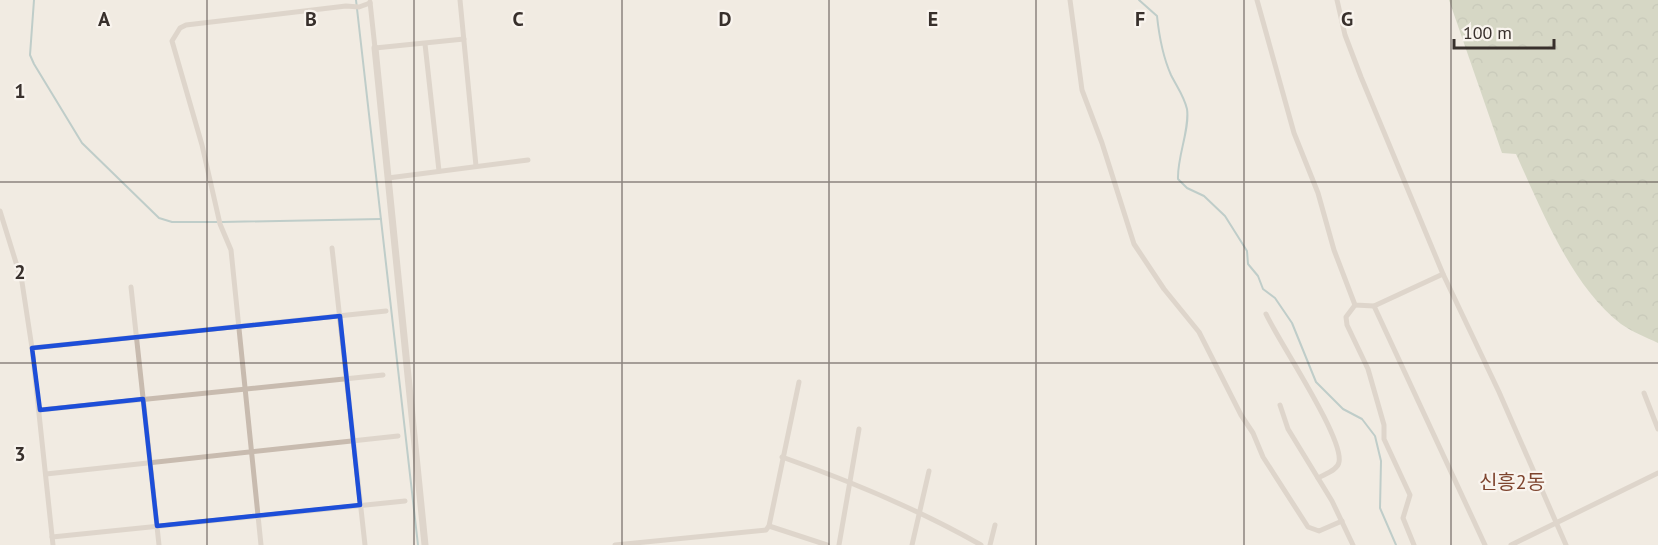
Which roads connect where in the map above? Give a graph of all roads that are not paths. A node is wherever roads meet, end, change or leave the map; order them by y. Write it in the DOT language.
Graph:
graph roads {
  1 [pos="460,0"];
  2 [pos="1070,0"];
  3 [pos="1257,0"];
  4 [pos="1337,0"];
  5 [pos="370,2"];
  6 [pos="464,39"];
  7 [pos="425,44"];
  8 [pos="375,48"];
  9 [pos="528,160"];
  10 [pos="476,166"];
  11 [pos="439,171"];
  12 [pos="388,178"];
  13 [pos="0,211"];
  14 [pos="332,248"];
  15 [pos="1443,274"];
  16 [pos="131,287"];
  17 [pos="1355,305"];
  18 [pos="1374,306"];
  19 [pos="386,311"];
  20 [pos="1266,314"];
  21 [pos="340,316"];
  22 [pos="238,327"];
  23 [pos="136,337"];
  24 [pos="32,348"];
  25 [pos="383,375"];
  26 [pos="346,378"];
  27 [pos="799,382"];
  28 [pos="245,389"];
  29 [pos="1644,393"];
  30 [pos="143,399"];
  31 [pos="1280,405"];
  32 [pos="40,410"];
  33 [pos="860,429"];
  34 [pos="1658,429"];
  35 [pos="398,436"];
  36 [pos="352,441"];
  37 [pos="251,452"];
  38 [pos="782,457"];
  39 [pos="150,463"];
  40 [pos="929,471"];
  41 [pos="1658,473"];
  42 [pos="46,474"];
  43 [pos="1318,478"];
  44 [pos="851,483"];
  45 [pos="405,501"];
  46 [pos="360,505"];
  47 [pos="918,512"];
  48 [pos="258,515"];
  49 [pos="1342,522"];
  50 [pos="1557,522"];
  51 [pos="995,525"];
  52 [pos="157,526"];
  53 [pos="769,526"];
  54 [pos="52,537"];
  55 [pos="53,545"];
  56 [pos="159,545"];
  57 [pos="261,545"];
  58 [pos="365,545"];
  59 [pos="425,545"];
  60 [pos="615,545"];
  61 [pos="828,545"];
  62 [pos="839,545"];
  63 [pos="912,545"];
  64 [pos="981,545"];
  65 [pos="990,545"];
  66 [pos="1353,545"];
  67 [pos="1414,545"];
  68 [pos="1485,545"];
  69 [pos="1511,545"];
  70 [pos="1566,545"];
  1 -- 6 [label="street"];
  2 -- 49 [label="street"];
  3 -- 17 [label="street"];
  4 -- 15 [label="street"];
  5 -- 8 [label="street"];
  5 -- 22 [label="street"];
  6 -- 7 [label="street"];
  6 -- 10 [label="street"];
  7 -- 8 [label="street"];
  7 -- 11 [label="street"];
  8 -- 12 [label="street"];
  9 -- 10 [label="street"];
  10 -- 11 [label="street"];
  11 -- 12 [label="street"];
  12 -- 59 [label="street"];
  13 -- 24 [label="street"];
  14 -- 21 [label="street"];
  15 -- 18 [label="street"];
  15 -- 50 [label="street"];
  16 -- 23 [label="street"];
  17 -- 18 [label="street"];
  17 -- 67 [label="street"];
  18 -- 68 [label="street"];
  19 -- 21 [label="street"];
  20 -- 43 [label="street"];
  21 -- 22 [label="street"];
  21 -- 26 [label="street"];
  22 -- 23 [label="street"];
  22 -- 28 [label="street"];
  23 -- 24 [label="street"];
  23 -- 30 [label="street"];
  24 -- 32 [label="street"];
  25 -- 26 [label="street"];
  26 -- 28 [label="street"];
  26 -- 36 [label="street"];
  27 -- 38 [label="street"];
  28 -- 30 [label="street"];
  28 -- 37 [label="street"];
  29 -- 34 [label="street"];
  30 -- 32 [label="street"];
  30 -- 39 [label="street"];
  31 -- 43 [label="street"];
  32 -- 42 [label="street"];
  33 -- 44 [label="street"];
  35 -- 36 [label="street"];
  36 -- 37 [label="street"];
  36 -- 46 [label="street"];
  37 -- 39 [label="street"];
  37 -- 48 [label="street"];
  38 -- 44 [label="street"];
  38 -- 53 [label="street"];
  39 -- 42 [label="street"];
  39 -- 52 [label="street"];
  40 -- 47 [label="street"];
  41 -- 50 [label="street"];
  42 -- 54 [label="street"];
  43 -- 49 [label="street"];
  44 -- 47 [label="street"];
  44 -- 62 [label="street"];
  45 -- 46 [label="street"];
  46 -- 48 [label="street"];
  46 -- 58 [label="street"];
  47 -- 63 [label="street"];
  47 -- 64 [label="street"];
  48 -- 52 [label="street"];
  48 -- 57 [label="street"];
  49 -- 66 [label="street"];
  50 -- 69 [label="street"];
  50 -- 70 [label="street"];
  51 -- 65 [label="street"];
  52 -- 54 [label="street"];
  52 -- 56 [label="street"];
  53 -- 60 [label="street"];
  53 -- 61 [label="street"];
  54 -- 55 [label="street"];
}
